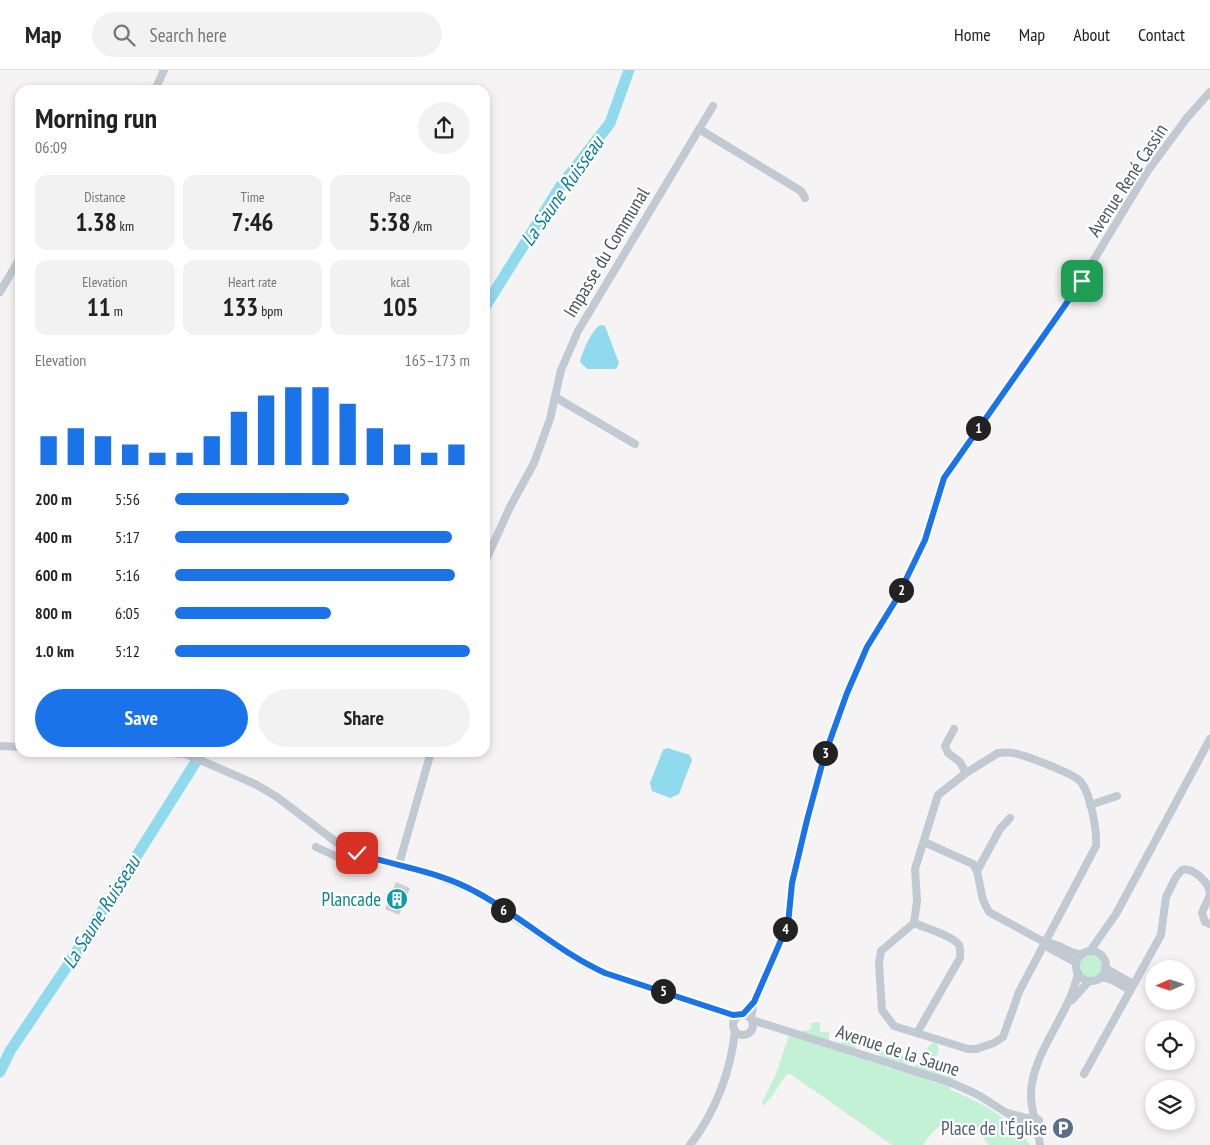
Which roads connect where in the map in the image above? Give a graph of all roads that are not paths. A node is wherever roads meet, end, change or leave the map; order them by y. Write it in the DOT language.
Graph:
graph roads {
  1 [pos="164,70"];
  2 [pos="157,85"];
  3 [pos="1210,92"];
  4 [pos="713,106"];
  5 [pos="699,129"];
  6 [pos="805,198"];
  7 [pos="15,266"];
  8 [pos="0,292"];
  9 [pos="555,397"];
  10 [pos="635,444"];
  11 [pos="490,551"];
  12 [pos="954,730"];
  13 [pos="1210,738"];
  14 [pos="0,746"];
  15 [pos="15,747"];
  16 [pos="193,757"];
  17 [pos="430,757"];
  18 [pos="966,774"];
  19 [pos="1117,796"];
  20 [pos="1090,805"];
  21 [pos="1010,818"];
  22 [pos="924,842"];
  23 [pos="316,847"];
  24 [pos="344,848"];
  25 [pos="339,858"];
  26 [pos="399,864"];
  27 [pos="361,868"];
  28 [pos="977,871"];
  29 [pos="914,923"];
  30 [pos="1110,924"];
  31 [pos="1210,924"];
  32 [pos="1046,943"];
  33 [pos="1090,951"];
  34 [pos="1082,954"];
  35 [pos="1102,956"];
  36 [pos="1076,964"];
  37 [pos="1106,968"];
  38 [pos="1078,973"];
  39 [pos="1101,977"];
  40 [pos="1089,981"];
  41 [pos="1132,987"];
  42 [pos="754,1002"];
  43 [pos="718,1010"];
  44 [pos="1065,1010"];
  45 [pos="741,1015"];
  46 [pos="752,1019"];
  47 [pos="734,1028"];
  48 [pos="774,1028"];
  49 [pos="749,1033"];
  50 [pos="917,1033"];
  51 [pos="732,1053"];
  52 [pos="1084,1074"];
  53 [pos="1037,1121"];
  54 [pos="690,1145"];
  55 [pos="1040,1145"];
  56 [pos="1045,1145"];
  1 -- 2 [label="street"];
  3 -- 42 [label="street, Avenue René Cassin"];
  4 -- 5 [label="street, Impasse du Communal"];
  5 -- 6 [label="street"];
  5 -- 9 [label="street, Impasse du Communal"];
  7 -- 8 [label="street"];
  9 -- 10 [label="street"];
  9 -- 11 [label="street, Impasse du Communal"];
  12 -- 18 [label="street"];
  13 -- 30 [label="street"];
  14 -- 15 [label="street"];
  16 -- 24 [label="street"];
  17 -- 26 [label="street"];
  18 -- 20 [label="street"];
  18 -- 22 [label="street"];
  19 -- 20 [label="street"];
  20 -- 32 [label="street"];
  21 -- 28 [label="street"];
  22 -- 28 [label="street"];
  22 -- 29 [label="street"];
  23 -- 25 [label="street"];
  24 -- 25 [label="street"];
  24 -- 26 [label="street"];
  25 -- 27 [label="street"];
  26 -- 43 [label="street"];
  28 -- 32 [label="street"];
  29 -- 50 [label="street"];
  29 -- 50 [label="street"];
  30 -- 33 [label="street"];
  30 -- 35 [label="street"];
  31 -- 41 [label="street"];
  32 -- 34 [label="street"];
  32 -- 36 [label="street"];
  32 -- 50 [label="street"];
  33 -- 34 [label="street"];
  33 -- 35 [label="street"];
  34 -- 36 [label="street"];
  35 -- 37 [label="street"];
  36 -- 38 [label="street"];
  37 -- 39 [label="street"];
  37 -- 41 [label="street"];
  38 -- 40 [label="street"];
  38 -- 44 [label="street"];
  39 -- 40 [label="street"];
  39 -- 41 [label="street"];
  40 -- 44 [label="street"];
  41 -- 52 [label="street"];
  42 -- 45 [label="street"];
  42 -- 46 [label="street"];
  43 -- 45 [label="street"];
  43 -- 47 [label="street"];
  44 -- 53 [label="street"];
  45 -- 46 [label="street"];
  45 -- 47 [label="street"];
  46 -- 48 [label="street, Avenue de la Saune"];
  46 -- 49 [label="street"];
  47 -- 49 [label="street"];
  47 -- 51 [label="street"];
  48 -- 49 [label="street, Avenue de la Saune"];
  48 -- 53 [label="street, Avenue de la Saune"];
  49 -- 51 [label="street"];
  51 -- 54 [label="street"];
  53 -- 55 [label="street"];
  53 -- 56 [label="street"];
}
